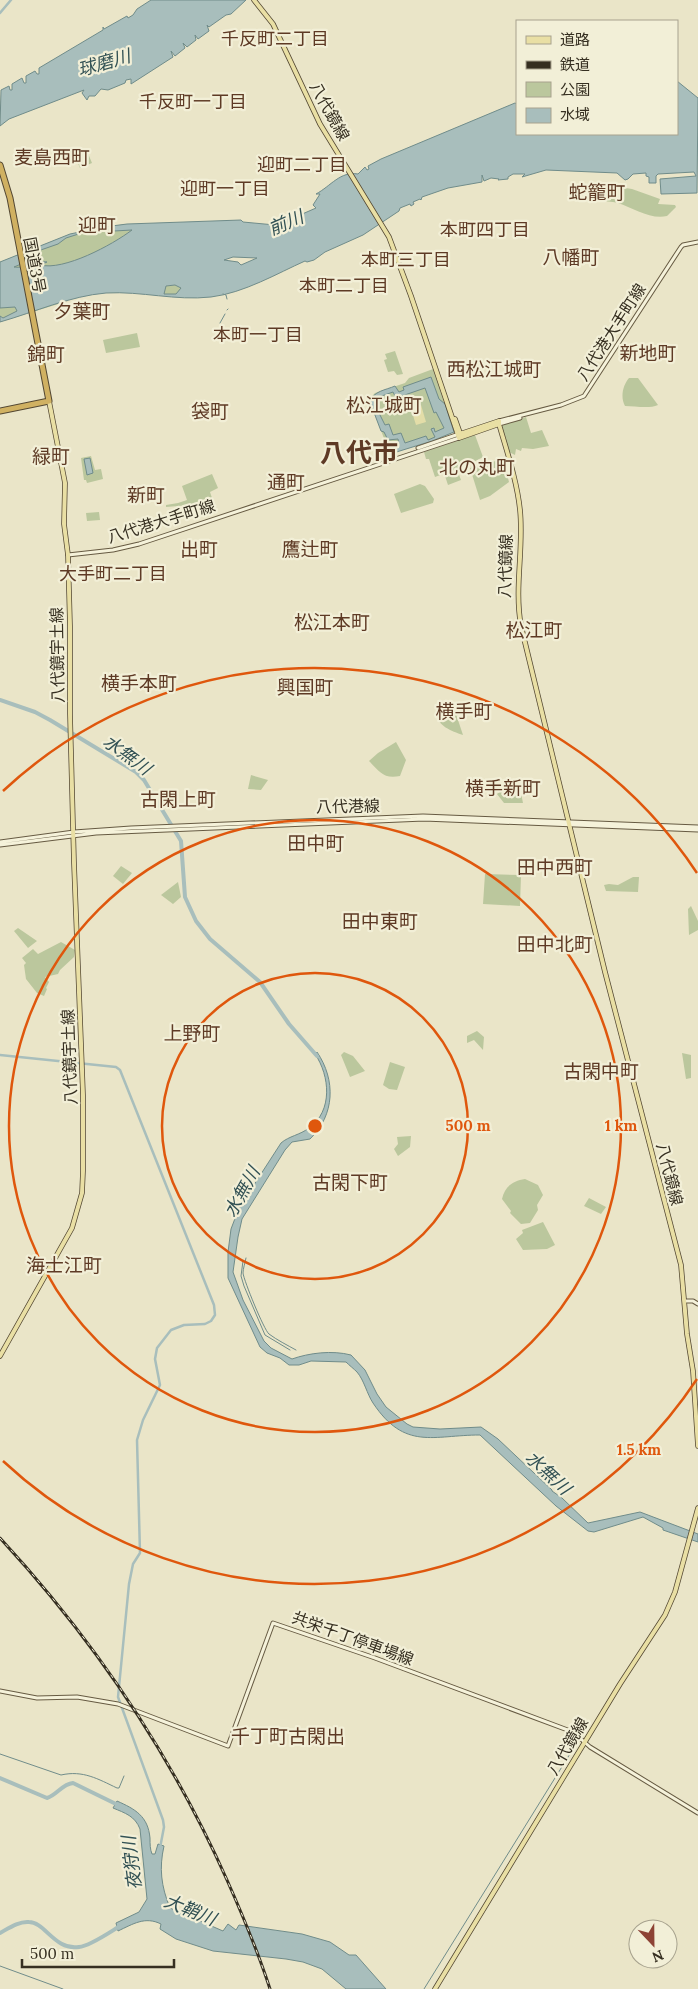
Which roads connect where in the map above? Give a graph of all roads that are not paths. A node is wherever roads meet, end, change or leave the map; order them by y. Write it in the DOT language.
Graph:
graph roads {
  1 [pos="254,0"];
  2 [pos="0,165"];
  3 [pos="698,243"];
  4 [pos="49,400"];
  5 [pos="0,410"];
  6 [pos="499,422"];
  7 [pos="459,436"];
  8 [pos="68,555"];
  9 [pos="569,823"];
  10 [pos="698,828"];
  11 [pos="74,833"];
  12 [pos="0,844"];
  13 [pos="685,1301"];
  14 [pos="698,1304"];
  15 [pos="0,1356"];
  16 [pos="698,1446"];
  17 [pos="698,1508"];
  18 [pos="0,1691"];
  19 [pos="584,1741"];
  20 [pos="698,1813"];
  21 [pos="435,1989"];
  1 -- 7 [label="main road, 八代鏡線"];
  2 -- 4 [label="highway, 国道3号"];
  3 -- 6 [label="main road, 八代港大手町線"];
  4 -- 5 [label="highway"];
  4 -- 8 [label="main road, 八代鏡宇土線"];
  6 -- 7 [label="main road"];
  6 -- 9 [label="main road, 八代鏡線"];
  7 -- 8 [label="main road, 八代港大手町線"];
  8 -- 11 [label="main road, 八代鏡宇土線"];
  9 -- 10 [label="main road, 八代港線"];
  9 -- 11 [label="main road, 八代港線"];
  9 -- 13 [label="main road, 八代鏡線"];
  11 -- 12 [label="main road, 八代港線"];
  11 -- 15 [label="main road, 八代鏡宇土線"];
  13 -- 14 [label="main road"];
  13 -- 16 [label="main road, 八代鏡線"];
  17 -- 19 [label="main road, 八代鏡線"];
  18 -- 19 [label="main road, 共栄千丁停車場線"];
  19 -- 20 [label="main road, 共栄千丁停車場線"];
  19 -- 21 [label="main road, 八代鏡線"];
}
